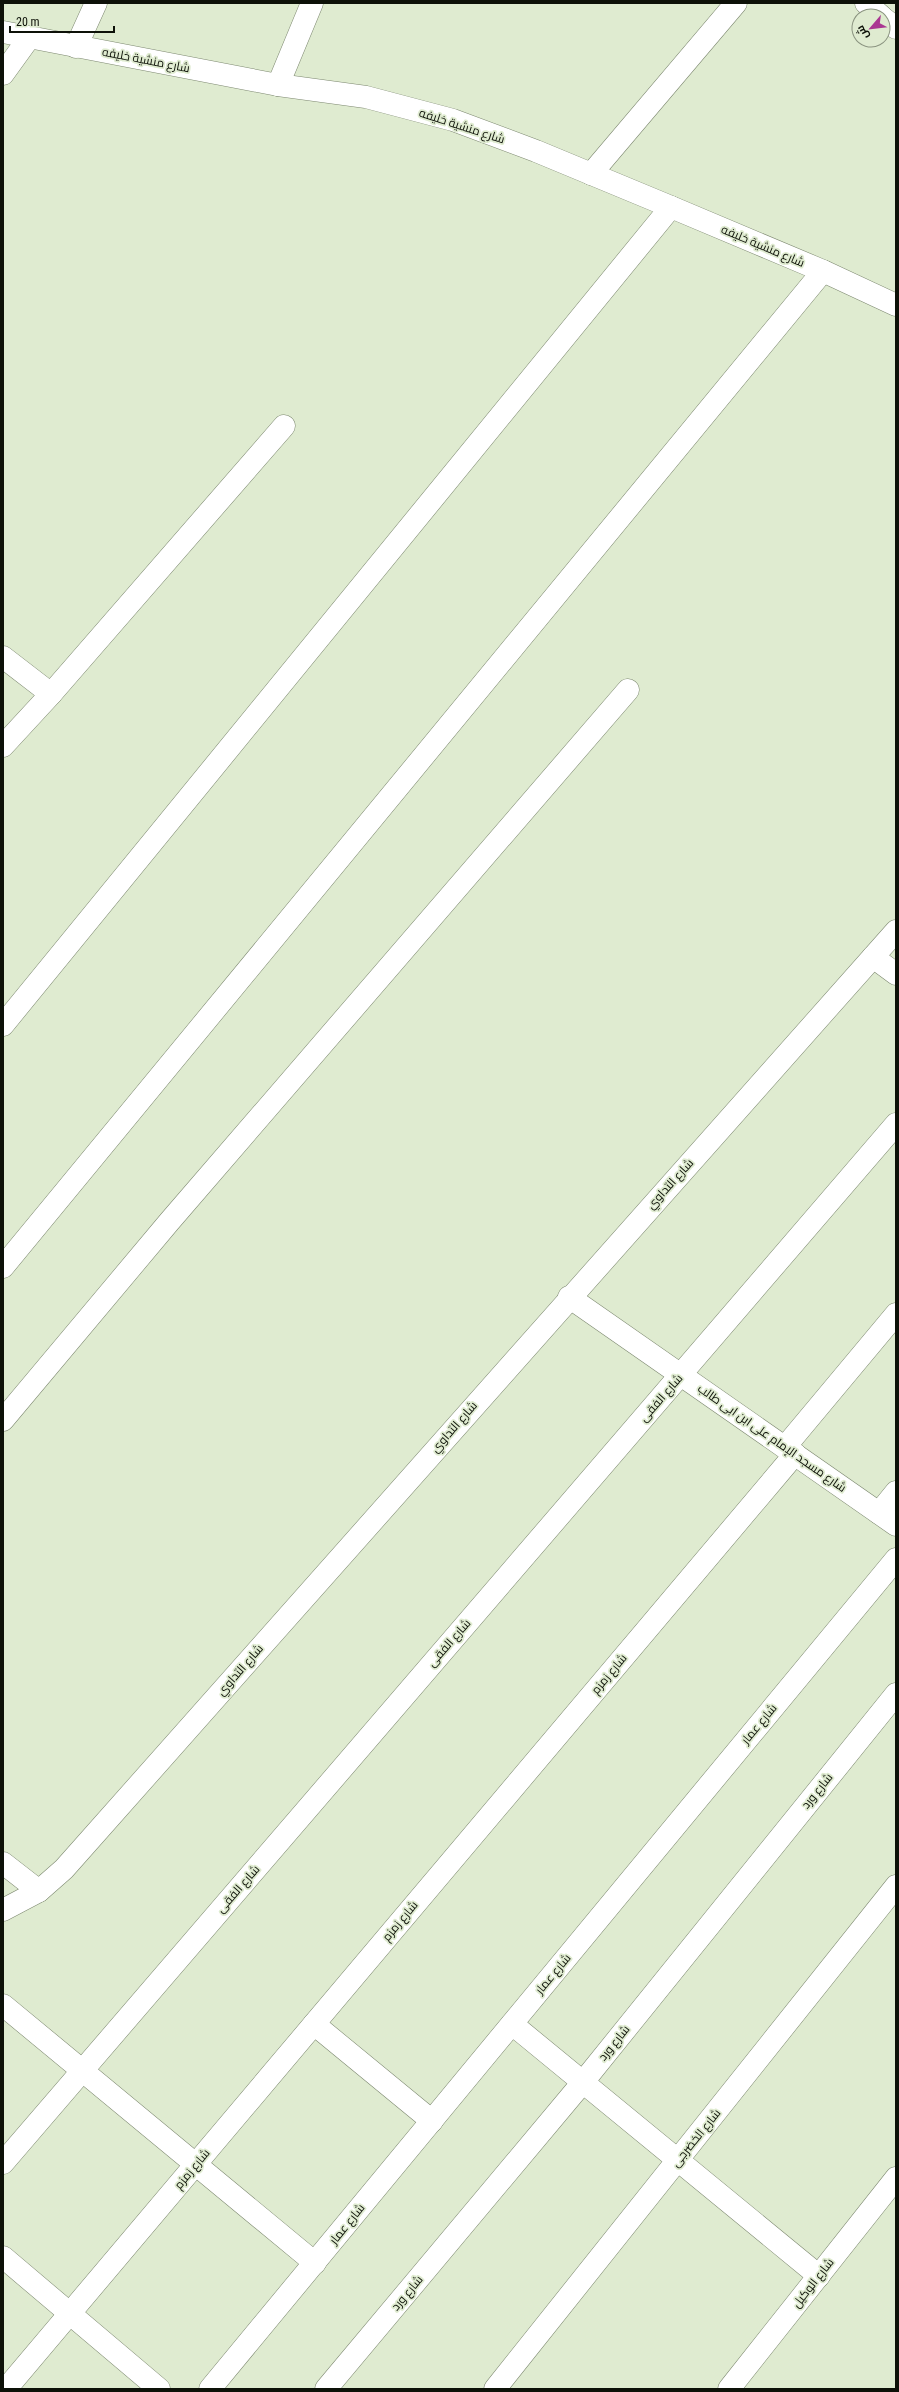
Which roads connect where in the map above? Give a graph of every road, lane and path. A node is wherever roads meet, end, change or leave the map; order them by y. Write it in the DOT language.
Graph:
graph roads {
  1 [pos="96,3"];
  2 [pos="312,3"];
  3 [pos="736,3"];
  4 [pos="3,32"];
  5 [pos="29,38"];
  6 [pos="76,47"];
  7 [pos="3,74"];
  8 [pos="278,84"];
  9 [pos="591,174"];
  10 [pos="671,207"];
  11 [pos="823,271"];
  12 [pos="896,305"];
  13 [pos="284,426"];
  14 [pos="3,657"];
  15 [pos="628,690"];
  16 [pos="51,694"];
  17 [pos="3,746"];
  18 [pos="896,931"];
  19 [pos="873,957"];
  20 [pos="896,974"];
  21 [pos="3,1025"];
  22 [pos="896,1124"];
  23 [pos="3,1267"];
  24 [pos="569,1297"];
  25 [pos="896,1314"];
  26 [pos="681,1374"];
  27 [pos="3,1420"];
  28 [pos="790,1451"];
  29 [pos="896,1492"];
  30 [pos="888,1519"];
  31 [pos="896,1559"];
  32 [pos="896,1694"];
  33 [pos="3,1863"];
  34 [pos="896,1886"];
  35 [pos="39,1891"];
  36 [pos="3,1910"];
  37 [pos="3,2005"];
  38 [pos="314,2024"];
  39 [pos="512,2024"];
  40 [pos="82,2070"];
  41 [pos="583,2082"];
  42 [pos="432,2121"];
  43 [pos="678,2160"];
  44 [pos="3,2163"];
  45 [pos="196,2164"];
  46 [pos="896,2178"];
  47 [pos="3,2257"];
  48 [pos="315,2262"];
  49 [pos="819,2276"];
  50 [pos="70,2314"];
  51 [pos="6,2389"];
  52 [pos="159,2389"];
  53 [pos="210,2389"];
  54 [pos="326,2389"];
  55 [pos="495,2389"];
  56 [pos="729,2389"];
  1 -- 6 [label="street"];
  2 -- 8 [label="street"];
  3 -- 9 [label="street"];
  4 -- 5 [label="street, شارع منشية خليفه"];
  5 -- 6 [label="street, شارع منشية خليفه"];
  5 -- 7 [label="street"];
  6 -- 8 [label="street, شارع منشية خليفه"];
  8 -- 9 [label="street, شارع منشية خليفه"];
  9 -- 10 [label="street, شارع منشية خليفه"];
  10 -- 11 [label="street, شارع منشية خليفه"];
  10 -- 21 [label="street"];
  11 -- 12 [label="street, شارع منشية خليفه"];
  11 -- 23 [label="street"];
  13 -- 16 [label="street"];
  14 -- 16 [label="street"];
  15 -- 27 [label="street"];
  16 -- 17 [label="street"];
  18 -- 19 [label="street, شارع التداوي"];
  19 -- 20 [label="street"];
  19 -- 24 [label="street, شارع التداوي"];
  22 -- 26 [label="street, شارع الفقى"];
  24 -- 26 [label="street, شارع مسجد الإمام على ابن ابى طالب"];
  24 -- 35 [label="street, شارع التداوي"];
  25 -- 28 [label="street, شارع زمزم"];
  26 -- 28 [label="street, شارع مسجد الإمام على ابن ابى طالب"];
  26 -- 40 [label="street, شارع الفقى"];
  28 -- 30 [label="street, شارع مسجد الإمام على ابن ابى طالب"];
  28 -- 38 [label="street, شارع زمزم"];
  29 -- 30 [label="street"];
  31 -- 39 [label="street, شارع عمار"];
  32 -- 41 [label="street, شارع ورد"];
  33 -- 35 [label="street"];
  34 -- 43 [label="street, شارع الخضرجى"];
  35 -- 36 [label="street, شارع التداوي"];
  37 -- 40 [label="street"];
  38 -- 42 [label="street"];
  38 -- 45 [label="street, شارع زمزم"];
  39 -- 41 [label="street"];
  39 -- 42 [label="street, شارع عمار"];
  40 -- 44 [label="street, شارع الفقى"];
  40 -- 45 [label="street"];
  41 -- 43 [label="street"];
  41 -- 54 [label="street, شارع ورد"];
  42 -- 48 [label="street, شارع عمار"];
  43 -- 49 [label="street"];
  43 -- 55 [label="street, شارع الخضرجى"];
  45 -- 48 [label="street"];
  45 -- 50 [label="street, شارع زمزم"];
  46 -- 49 [label="street, شارع الوكيل"];
  47 -- 50 [label="street"];
  48 -- 53 [label="street, شارع عمار"];
  49 -- 56 [label="street, شارع الوكيل"];
  50 -- 51 [label="street, شارع زمزم"];
  50 -- 52 [label="street"];
}
